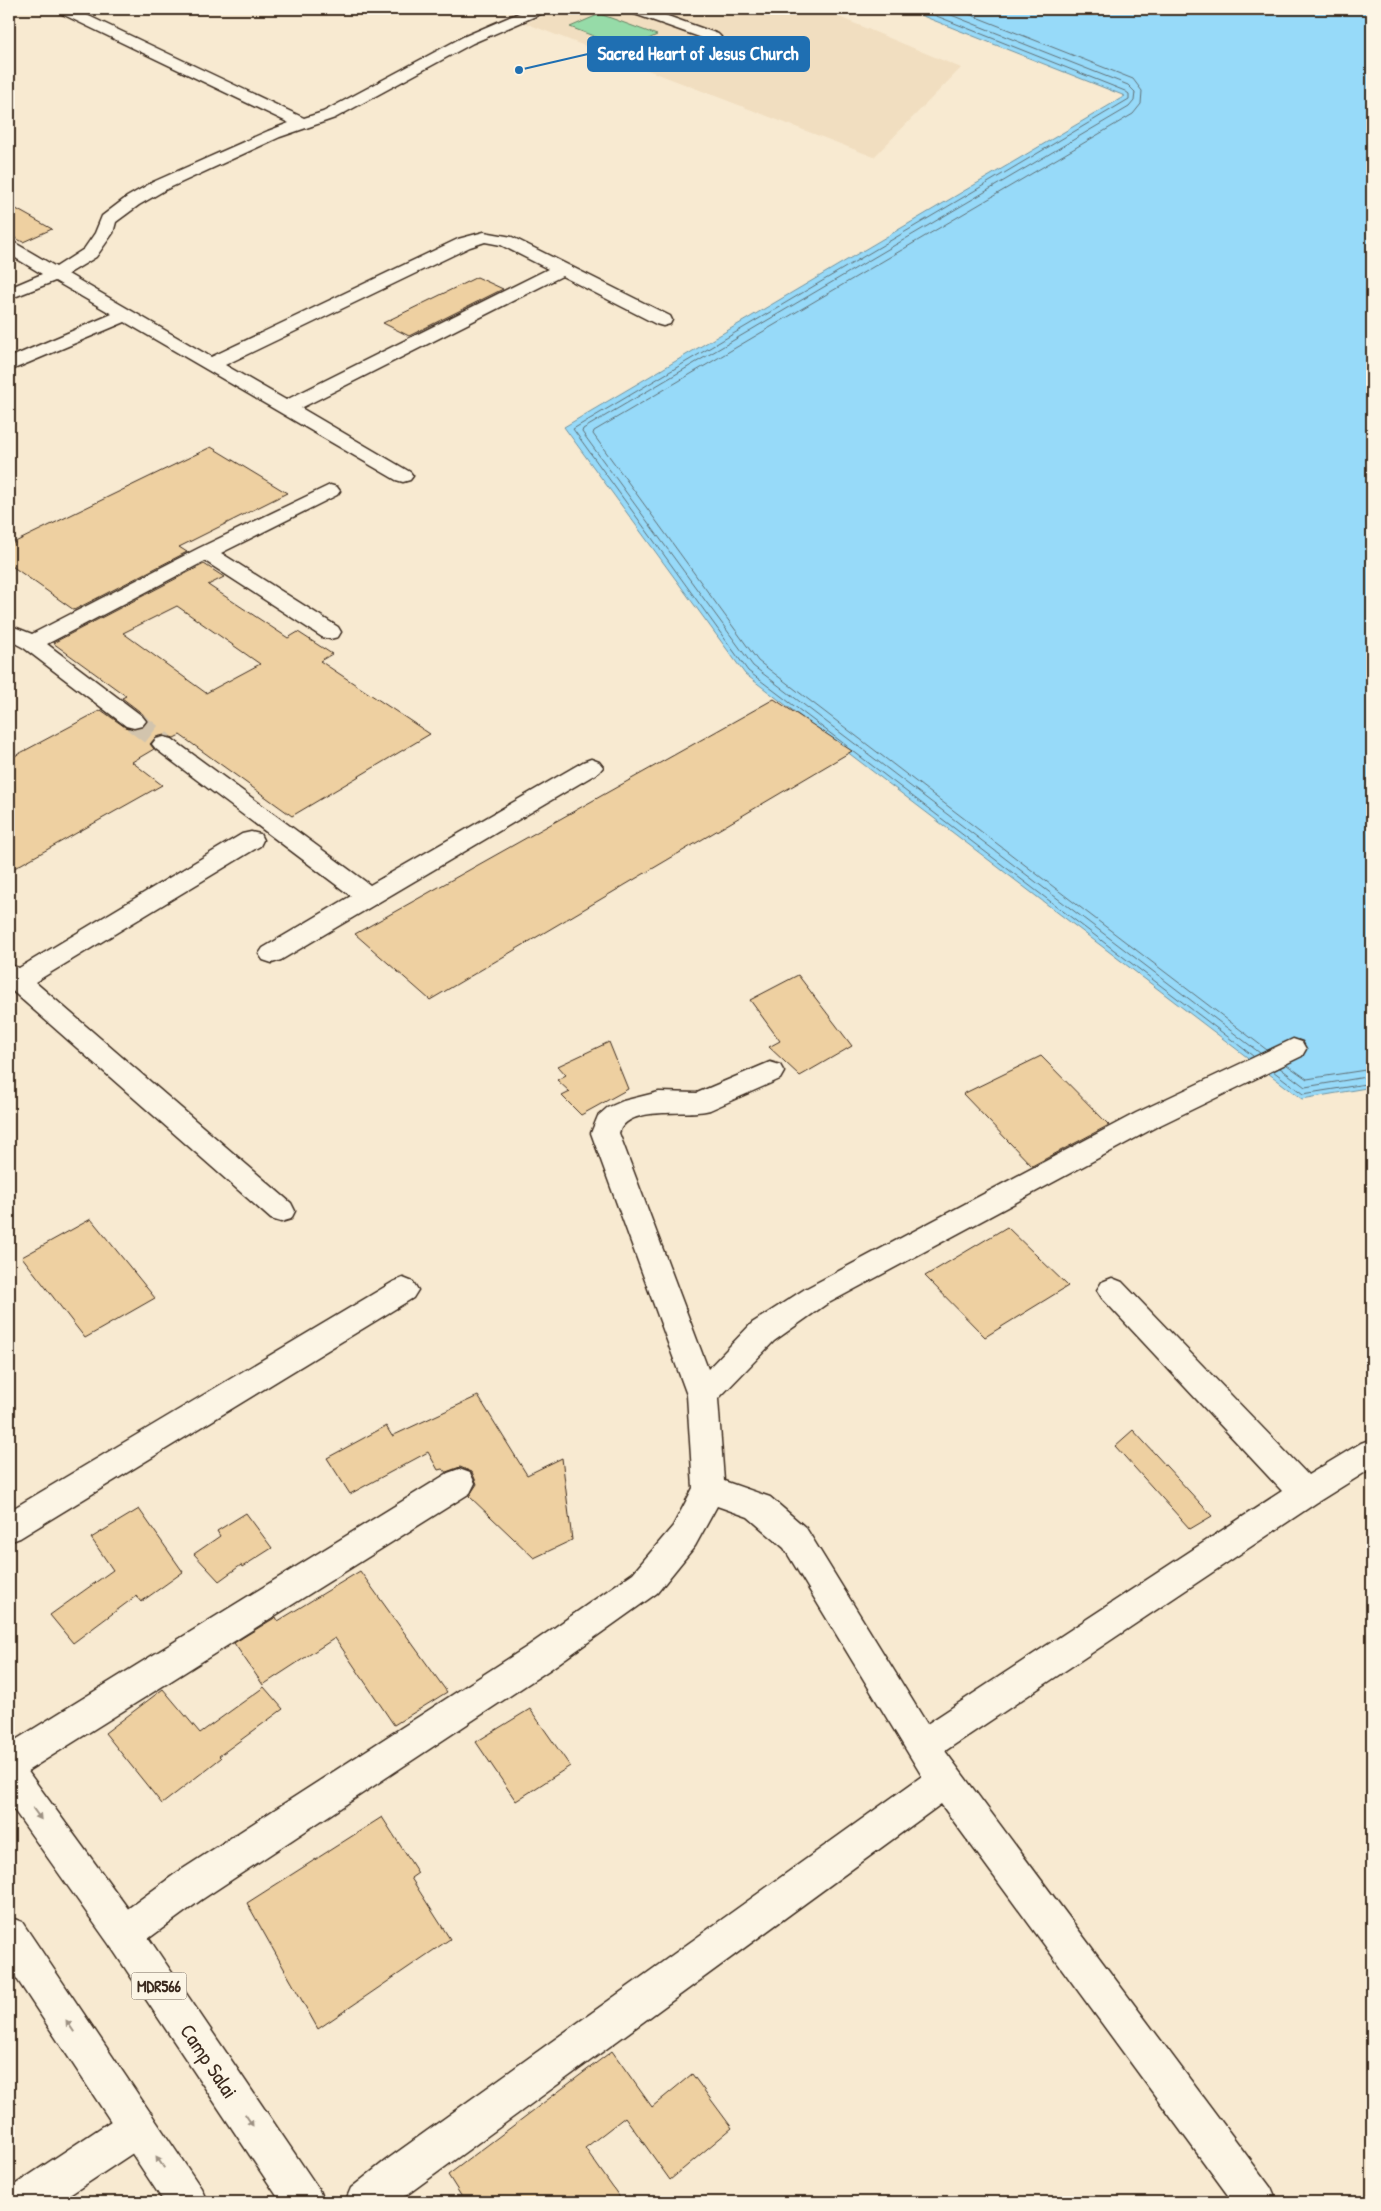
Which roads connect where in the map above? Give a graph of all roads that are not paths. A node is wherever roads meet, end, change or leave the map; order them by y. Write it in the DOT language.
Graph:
graph roads {
  1 [pos="63,9"];
  2 [pos="540,9"];
  3 [pos="634,9"];
  4 [pos="511,34"];
  5 [pos="713,37"];
  6 [pos="325,117"];
  7 [pos="304,124"];
  8 [pos="9,247"];
  9 [pos="562,269"];
  10 [pos="56,274"];
  11 [pos="9,294"];
  12 [pos="126,315"];
  13 [pos="663,320"];
  14 [pos="211,364"];
  15 [pos="9,365"];
  16 [pos="286,408"];
  17 [pos="403,476"];
  18 [pos="330,490"];
  19 [pos="206,552"];
  20 [pos="9,632"];
  21 [pos="330,632"];
  22 [pos="32,643"];
  23 [pos="134,721"];
  24 [pos="164,744"];
  25 [pos="591,767"];
  26 [pos="251,840"];
  27 [pos="369,897"];
  28 [pos="272,954"];
  29 [pos="13,978"];
  30 [pos="1293,1049"];
  31 [pos="770,1072"];
  32 [pos="281,1211"];
  33 [pos="403,1290"];
  34 [pos="1112,1290"];
  35 [pos="702,1395"];
  36 [pos="1372,1452"];
  37 [pos="459,1483"];
  38 [pos="709,1489"];
  39 [pos="1305,1493"];
  40 [pos="9,1528"];
  41 [pos="922,1747"];
  42 [pos="9,1763"];
  43 [pos="9,1774"];
  44 [pos="945,1780"];
  45 [pos="124,1934"];
  46 [pos="9,1935"];
  47 [pos="137,2127"];
  48 [pos="24,2202"];
  49 [pos="187,2202"];
  50 [pos="304,2202"];
  51 [pos="365,2202"];
  52 [pos="1257,2202"];
  1 -- 7 [label="street"];
  2 -- 6 [label="street"];
  3 -- 5 [label="street"];
  4 -- 6 [label="street"];
  6 -- 7 [label="street"];
  7 -- 10 [label="street"];
  8 -- 10 [label="street"];
  9 -- 13 [label="street"];
  9 -- 14 [label="street"];
  9 -- 16 [label="street"];
  10 -- 11 [label="street"];
  10 -- 12 [label="street"];
  12 -- 14 [label="street"];
  12 -- 15 [label="street"];
  14 -- 16 [label="street"];
  16 -- 17 [label="street"];
  18 -- 19 [label="street"];
  19 -- 21 [label="street"];
  19 -- 22 [label="street"];
  20 -- 22 [label="street"];
  22 -- 23 [label="street"];
  24 -- 27 [label="street"];
  25 -- 27 [label="street"];
  26 -- 29 [label="street"];
  27 -- 28 [label="street"];
  29 -- 32 [label="street"];
  30 -- 35 [label="street"];
  31 -- 35 [label="street"];
  33 -- 40 [label="street"];
  34 -- 39 [label="street"];
  35 -- 38 [label="street"];
  36 -- 39 [label="street"];
  37 -- 42 [label="street"];
  38 -- 41 [label="street"];
  38 -- 45 [label="street"];
  39 -- 41 [label="street"];
  41 -- 44 [label="street"];
  43 -- 45 [label="street, Camp Salai / MDR566, one-way"];
  44 -- 51 [label="street"];
  44 -- 52 [label="street"];
  45 -- 50 [label="street, Camp Salai / MDR566, one-way"];
  47 -- 46 [label="street, one-way"];
  47 -- 48 [label="street"];
  49 -- 47 [label="street, one-way"];
}
